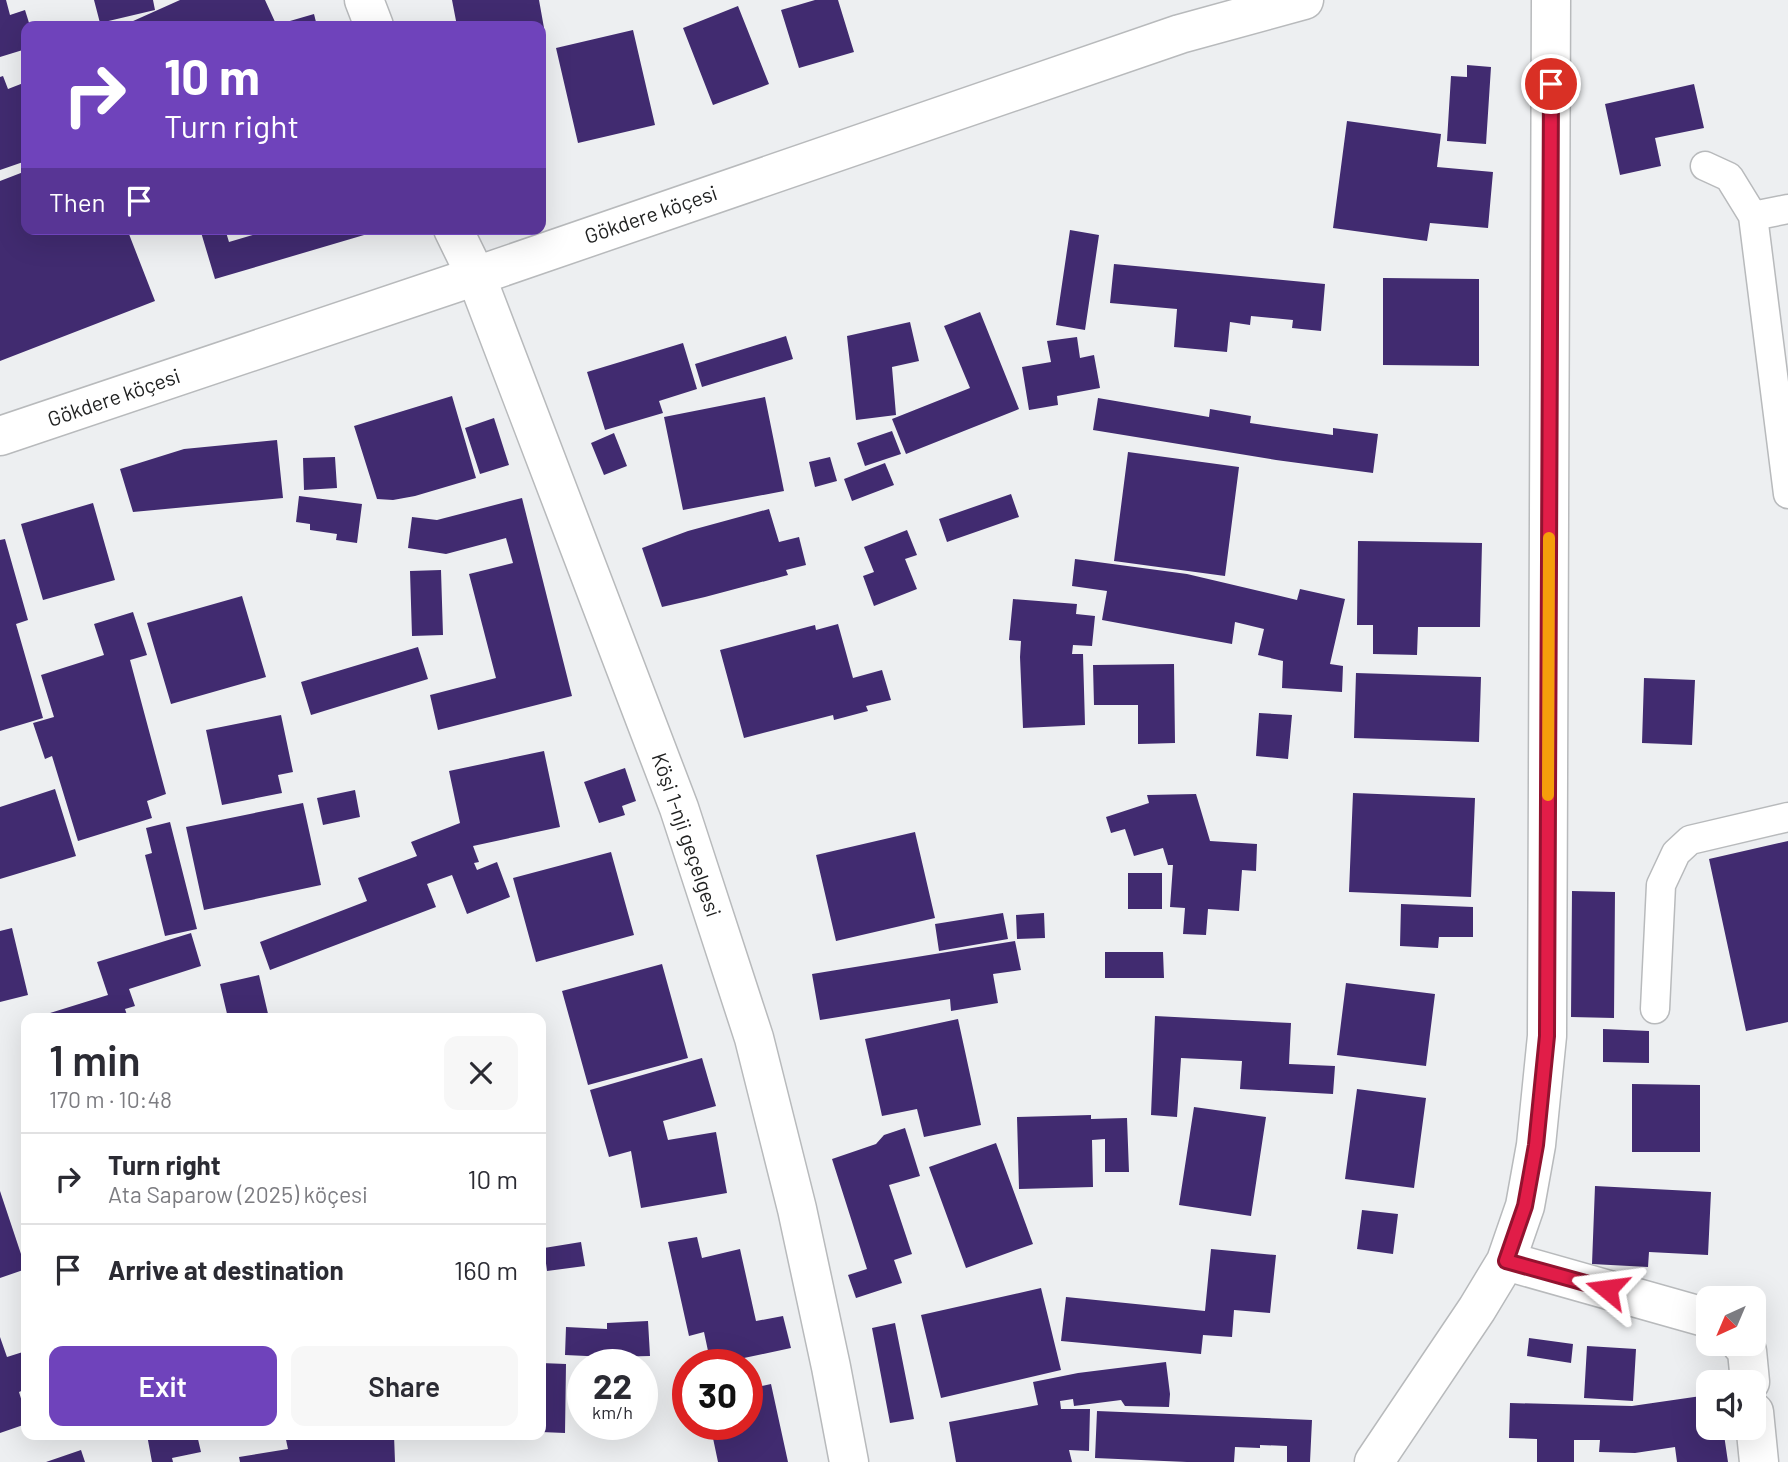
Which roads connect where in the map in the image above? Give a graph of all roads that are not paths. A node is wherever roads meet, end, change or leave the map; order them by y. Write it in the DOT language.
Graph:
graph roads {
  1 [pos="364,0"];
  2 [pos="1304,0"];
  3 [pos="1551,0"];
  4 [pos="372,21"];
  5 [pos="1705,166"];
  6 [pos="1788,209"];
  7 [pos="1753,216"];
  8 [pos="456,235"];
  9 [pos="475,276"];
  10 [pos="0,436"];
  11 [pos="1788,494"];
  12 [pos="1788,817"];
  13 [pos="1656,1009"];
  14 [pos="1506,1261"];
  15 [pos="1696,1315"];
  16 [pos="1757,1440"];
  17 [pos="849,1462"];
  18 [pos="1374,1462"];
  19 [pos="1759,1462"];
  1 -- 4 [label="street"];
  2 -- 9 [label="street, Gökdere köçesi"];
  3 -- 14 [label="street"];
  5 -- 7 [label="lane"];
  6 -- 7 [label="lane"];
  7 -- 11 [label="lane"];
  8 -- 9 [label="street, Köşi 1-nji geçelgesi"];
  9 -- 10 [label="street, Gökdere köçesi"];
  9 -- 17 [label="street, Köşi 1-nji geçelgesi"];
  12 -- 13 [label="lane"];
  14 -- 15 [label="street"];
  14 -- 18 [label="street"];
  16 -- 19 [label="street"];
}
